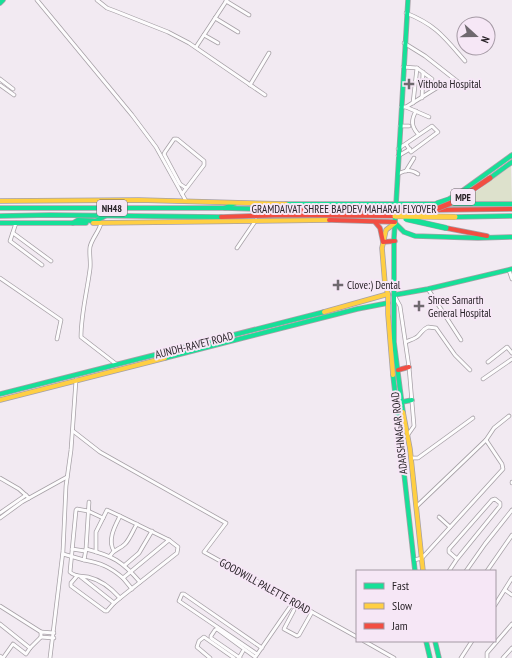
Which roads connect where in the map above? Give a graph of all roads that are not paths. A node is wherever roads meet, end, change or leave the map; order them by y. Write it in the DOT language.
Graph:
graph roads {
  1 [pos="3,0"];
  2 [pos="37,0"];
  3 [pos="97,0"];
  4 [pos="408,0"];
  5 [pos="227,1"];
  6 [pos="0,3"];
  7 [pos="406,13"];
  8 [pos="248,15"];
  9 [pos="215,18"];
  10 [pos="238,32"];
  11 [pos="204,35"];
  12 [pos="218,43"];
  13 [pos="404,43"];
  14 [pos="196,47"];
  15 [pos="269,53"];
  16 [pos="465,60"];
  17 [pos="403,67"];
  18 [pos="417,68"];
  19 [pos="423,72"];
  20 [pos="0,79"];
  21 [pos="432,79"];
  22 [pos="443,84"];
  23 [pos="0,85"];
  24 [pos="250,85"];
  25 [pos="462,85"];
  26 [pos="13,89"];
  27 [pos="14,95"];
  28 [pos="265,95"];
  29 [pos="422,98"];
  30 [pos="413,103"];
  31 [pos="404,107"];
  32 [pos="416,111"];
  33 [pos="429,117"];
  34 [pos="400,126"];
  35 [pos="409,126"];
  36 [pos="418,134"];
  37 [pos="406,144"];
  38 [pos="398,148"];
  39 [pos="410,149"];
  40 [pos="512,155"];
  41 [pos="398,156"];
  42 [pos="414,158"];
  43 [pos="512,162"];
  44 [pos="406,170"];
  45 [pos="398,174"];
  46 [pos="418,174"];
  47 [pos="186,188"];
  48 [pos="182,194"];
  49 [pos="0,201"];
  50 [pos="186,201"];
  51 [pos="235,203"];
  52 [pos="396,204"];
  53 [pos="435,204"];
  54 [pos="512,204"];
  55 [pos="0,208"];
  56 [pos="224,208"];
  57 [pos="512,209"];
  58 [pos="434,210"];
  59 [pos="282,213"];
  60 [pos="106,215"];
  61 [pos="0,216"];
  62 [pos="512,216"];
  63 [pos="243,219"];
  64 [pos="256,220"];
  65 [pos="395,221"];
  66 [pos="101,222"];
  67 [pos="375,222"];
  68 [pos="0,223"];
  69 [pos="16,223"];
  70 [pos="73,223"];
  71 [pos="14,233"];
  72 [pos="512,237"];
  73 [pos="499,238"];
  74 [pos="395,241"];
  75 [pos="384,242"];
  76 [pos="237,248"];
  77 [pos="51,261"];
  78 [pos="42,265"];
  79 [pos="510,269"];
  80 [pos="0,278"];
  81 [pos="512,279"];
  82 [pos="428,289"];
  83 [pos="388,294"];
  84 [pos="394,295"];
  85 [pos="388,303"];
  86 [pos="57,340"];
  87 [pos="462,340"];
  88 [pos="406,342"];
  89 [pos="512,353"];
  90 [pos="512,359"];
  91 [pos="488,362"];
  92 [pos="116,364"];
  93 [pos="409,367"];
  94 [pos="398,370"];
  95 [pos="470,370"];
  96 [pos="76,374"];
  97 [pos="482,379"];
  98 [pos="76,381"];
  99 [pos="0,394"];
  100 [pos="0,400"];
  101 [pos="412,400"];
  102 [pos="402,402"];
  103 [pos="509,416"];
  104 [pos="474,418"];
  105 [pos="73,431"];
  106 [pos="407,436"];
  107 [pos="486,440"];
  108 [pos="411,458"];
  109 [pos="68,477"];
  110 [pos="0,478"];
  111 [pos="28,497"];
  112 [pos="89,502"];
  113 [pos="417,506"];
  114 [pos="512,510"];
  115 [pos="88,511"];
  116 [pos="0,513"];
  117 [pos="120,516"];
  118 [pos="439,517"];
  119 [pos="0,518"];
  120 [pos="103,518"];
  121 [pos="136,524"];
  122 [pos="450,527"];
  123 [pos="152,531"];
  124 [pos="512,535"];
  125 [pos="169,540"];
  126 [pos="86,550"];
  127 [pos="114,551"];
  128 [pos="63,552"];
  129 [pos="96,552"];
  130 [pos="72,553"];
  131 [pos="110,556"];
  132 [pos="422,558"];
  133 [pos="457,559"];
  134 [pos="84,560"];
  135 [pos="414,560"];
  136 [pos="125,565"];
  137 [pos="415,570"];
  138 [pos="423,570"];
  139 [pos="450,570"];
  140 [pos="467,570"];
  141 [pos="488,570"];
  142 [pos="131,572"];
  143 [pos="77,576"];
  144 [pos="81,577"];
  145 [pos="123,578"];
  146 [pos="512,578"];
  147 [pos="140,582"];
  148 [pos="132,589"];
  149 [pos="505,590"];
  150 [pos="512,595"];
  151 [pos="120,598"];
  152 [pos="294,602"];
  153 [pos="114,603"];
  154 [pos="496,603"];
  155 [pos="0,606"];
  156 [pos="294,610"];
  157 [pos="312,612"];
  158 [pos="512,624"];
  159 [pos="2,625"];
  160 [pos="0,630"];
  161 [pos="41,632"];
  162 [pos="54,633"];
  163 [pos="356,636"];
  164 [pos="41,637"];
  165 [pos="54,638"];
  166 [pos="366,642"];
  167 [pos="426,642"];
  168 [pos="436,642"];
  169 [pos="471,642"];
  170 [pos="254,643"];
  171 [pos="30,648"];
  172 [pos="262,648"];
  173 [pos="512,648"];
  174 [pos="250,649"];
  175 [pos="244,651"];
  176 [pos="0,656"];
  177 [pos="256,656"];
  178 [pos="50,658"];
  179 [pos="210,658"];
  180 [pos="233,658"];
  181 [pos="239,658"];
  182 [pos="394,658"];
  183 [pos="430,658"];
  184 [pos="439,658"];
  185 [pos="461,658"];
  186 [pos="487,658"];
  187 [pos="503,658"];
  1 -- 6 [label="main road"];
  2 -- 48 [label="street"];
  3 -- 14 [label="street"];
  4 -- 7 [label="main road, ADARSHNAGAR ROAD"];
  5 -- 8 [label="street"];
  5 -- 9 [label="street"];
  7 -- 13 [label="main road, ADARSHNAGAR ROAD"];
  7 -- 16 [label="street"];
  9 -- 10 [label="street"];
  9 -- 11 [label="street"];
  11 -- 12 [label="street"];
  11 -- 14 [label="street"];
  13 -- 17 [label="main road, ADARSHNAGAR ROAD"];
  13 -- 25 [label="street"];
  14 -- 24 [label="street"];
  15 -- 24 [label="street"];
  17 -- 18 [label="street"];
  17 -- 31 [label="main road, ADARSHNAGAR ROAD"];
  18 -- 19 [label="street"];
  18 -- 30 [label="street"];
  19 -- 21 [label="street"];
  19 -- 29 [label="street"];
  20 -- 26 [label="street"];
  22 -- 29 [label="street"];
  23 -- 27 [label="street"];
  24 -- 28 [label="street"];
  29 -- 30 [label="street"];
  30 -- 31 [label="street"];
  31 -- 32 [label="street"];
  31 -- 34 [label="main road, ADARSHNAGAR ROAD"];
  32 -- 33 [label="street"];
  32 -- 36 [label="street"];
  34 -- 35 [label="street"];
  34 -- 38 [label="main road, ADARSHNAGAR ROAD"];
  37 -- 38 [label="street"];
  37 -- 39 [label="street"];
  37 -- 39 [label="street"];
  38 -- 41 [label="main road, ADARSHNAGAR ROAD"];
  39 -- 41 [label="street"];
  40 -- 53 [label="main road"];
  41 -- 45 [label="main road, ADARSHNAGAR ROAD"];
  42 -- 44 [label="street"];
  43 -- 58 [label="main road, MPE, bridge"];
  44 -- 45 [label="street"];
  44 -- 46 [label="street"];
  45 -- 52 [label="main road, ADARSHNAGAR ROAD"];
  47 -- 47 [label="street"];
  47 -- 48 [label="street"];
  48 -- 50 [label="street"];
  49 -- 50 [label="main road"];
  50 -- 51 [label="main road"];
  51 -- 52 [label="main road"];
  51 -- 56 [label="main road"];
  52 -- 53 [label="main road"];
  52 -- 65 [label="main road, ADARSHNAGAR ROAD"];
  53 -- 54 [label="main road"];
  55 -- 56 [label="main road, NH48"];
  56 -- 59 [label="main road, GRAMDAIVAT SHREE BAPDEV MAHARAJ FLYOVER / NH48"];
  57 -- 58 [label="main road, GRAMDAIVAT SHREE BAPDEV MAHARAJ FLYOVER / NH48"];
  58 -- 59 [label="main road, GRAMDAIVAT SHREE BAPDEV MAHARAJ FLYOVER / NH48, bridge"];
  59 -- 63 [label="main road, GRAMDAIVAT SHREE BAPDEV MAHARAJ FLYOVER / NH48"];
  59 -- 65 [label="main road, GRAMDAIVAT SHREE BAPDEV MAHARAJ FLYOVER / NH48"];
  60 -- 61 [label="main road, NH48"];
  60 -- 63 [label="main road, NH48"];
  60 -- 70 [label="main road"];
  62 -- 65 [label="main road, GRAMDAIVAT SHREE BAPDEV MAHARAJ FLYOVER / NH48, bridge"];
  63 -- 64 [label="main road"];
  63 -- 66 [label="main road"];
  64 -- 67 [label="main road"];
  64 -- 76 [label="street"];
  65 -- 67 [label="main road"];
  65 -- 73 [label="main road, bridge"];
  65 -- 73 [label="main road"];
  65 -- 74 [label="main road, ADARSHNAGAR ROAD"];
  65 -- 75 [label="main road"];
  66 -- 70 [label="main road"];
  66 -- 92 [label="street"];
  67 -- 75 [label="main road"];
  68 -- 69 [label="main road"];
  69 -- 70 [label="main road"];
  69 -- 71 [label="street"];
  71 -- 77 [label="street"];
  71 -- 78 [label="street"];
  72 -- 73 [label="main road"];
  74 -- 75 [label="main road"];
  74 -- 84 [label="main road, ADARSHNAGAR ROAD"];
  75 -- 83 [label="main road, ADARSHNAGAR ROAD"];
  79 -- 81 [label="street"];
  79 -- 82 [label="main road"];
  80 -- 86 [label="street"];
  82 -- 84 [label="main road"];
  82 -- 87 [label="street"];
  83 -- 85 [label="main road, ADARSHNAGAR ROAD"];
  83 -- 92 [label="main road, AUNDH-RAVET ROAD"];
  84 -- 88 [label="street"];
  84 -- 94 [label="main road, ADARSHNAGAR ROAD"];
  85 -- 98 [label="main road, AUNDH-RAVET ROAD"];
  85 -- 135 [label="main road, ADARSHNAGAR ROAD"];
  88 -- 93 [label="street"];
  88 -- 95 [label="street"];
  89 -- 91 [label="street"];
  90 -- 97 [label="street"];
  92 -- 96 [label="main road, AUNDH-RAVET ROAD"];
  93 -- 94 [label="main road"];
  93 -- 101 [label="street"];
  94 -- 102 [label="main road, ADARSHNAGAR ROAD"];
  96 -- 98 [label="street"];
  96 -- 99 [label="main road, AUNDH-RAVET ROAD"];
  98 -- 100 [label="main road, AUNDH-RAVET ROAD"];
  98 -- 105 [label="street"];
  101 -- 102 [label="main road"];
  101 -- 106 [label="street"];
  102 -- 106 [label="main road, ADARSHNAGAR ROAD"];
  103 -- 107 [label="street"];
  104 -- 108 [label="street"];
  105 -- 109 [label="street"];
  105 -- 152 [label="street, GOODWILL PALETTE ROAD"];
  106 -- 108 [label="main road, ADARSHNAGAR ROAD"];
  107 -- 113 [label="street"];
  107 -- 122 [label="street"];
  108 -- 113 [label="main road, ADARSHNAGAR ROAD"];
  109 -- 111 [label="street"];
  109 -- 128 [label="street"];
  110 -- 111 [label="street"];
  111 -- 116 [label="street"];
  111 -- 119 [label="street"];
  112 -- 115 [label="street"];
  113 -- 132 [label="main road, ADARSHNAGAR ROAD"];
  114 -- 140 [label="street"];
  115 -- 120 [label="street"];
  115 -- 126 [label="street"];
  115 -- 130 [label="street"];
  117 -- 120 [label="street"];
  117 -- 121 [label="street"];
  117 -- 127 [label="street"];
  118 -- 122 [label="street"];
  120 -- 129 [label="street"];
  121 -- 123 [label="street"];
  121 -- 127 [label="street"];
  122 -- 132 [label="street"];
  123 -- 125 [label="street"];
  123 -- 136 [label="street"];
  124 -- 141 [label="street"];
  125 -- 142 [label="street"];
  125 -- 147 [label="street"];
  126 -- 129 [label="street"];
  126 -- 130 [label="street"];
  126 -- 134 [label="street"];
  127 -- 131 [label="street"];
  128 -- 130 [label="street"];
  128 -- 162 [label="street"];
  129 -- 131 [label="street"];
  130 -- 134 [label="street"];
  130 -- 143 [label="street"];
  131 -- 136 [label="street"];
  132 -- 135 [label="street"];
  132 -- 138 [label="main road, ADARSHNAGAR ROAD"];
  133 -- 133 [label="street"];
  133 -- 139 [label="street"];
  134 -- 145 [label="street"];
  135 -- 137 [label="main road, ADARSHNAGAR ROAD"];
  136 -- 142 [label="street"];
  142 -- 145 [label="street"];
  142 -- 147 [label="street"];
  143 -- 144 [label="street"];
  143 -- 153 [label="street"];
  144 -- 151 [label="street"];
  144 -- 153 [label="street"];
  145 -- 148 [label="street"];
  146 -- 149 [label="street"];
  147 -- 148 [label="street"];
  148 -- 151 [label="street"];
  149 -- 150 [label="street"];
  149 -- 154 [label="street"];
  151 -- 153 [label="street"];
  152 -- 157 [label="street, GOODWILL PALETTE ROAD"];
  152 -- 172 [label="street"];
  155 -- 161 [label="street"];
  156 -- 157 [label="street"];
  157 -- 163 [label="street, GOODWILL PALETTE ROAD"];
  158 -- 186 [label="street"];
  159 -- 160 [label="street"];
  159 -- 171 [label="street"];
  161 -- 162 [label="street"];
  161 -- 164 [label="street"];
  162 -- 165 [label="street"];
  164 -- 165 [label="street"];
  164 -- 171 [label="street"];
  165 -- 178 [label="street"];
  166 -- 182 [label="street"];
  167 -- 183 [label="main road"];
  168 -- 184 [label="main road"];
  169 -- 185 [label="street"];
  170 -- 172 [label="street"];
  170 -- 174 [label="street"];
  170 -- 174 [label="street"];
  171 -- 176 [label="street"];
  172 -- 177 [label="street"];
  173 -- 187 [label="street"];
  174 -- 177 [label="street"];
  175 -- 181 [label="street"];
  177 -- 181 [label="street"];
  179 -- 180 [label="street"];
}
